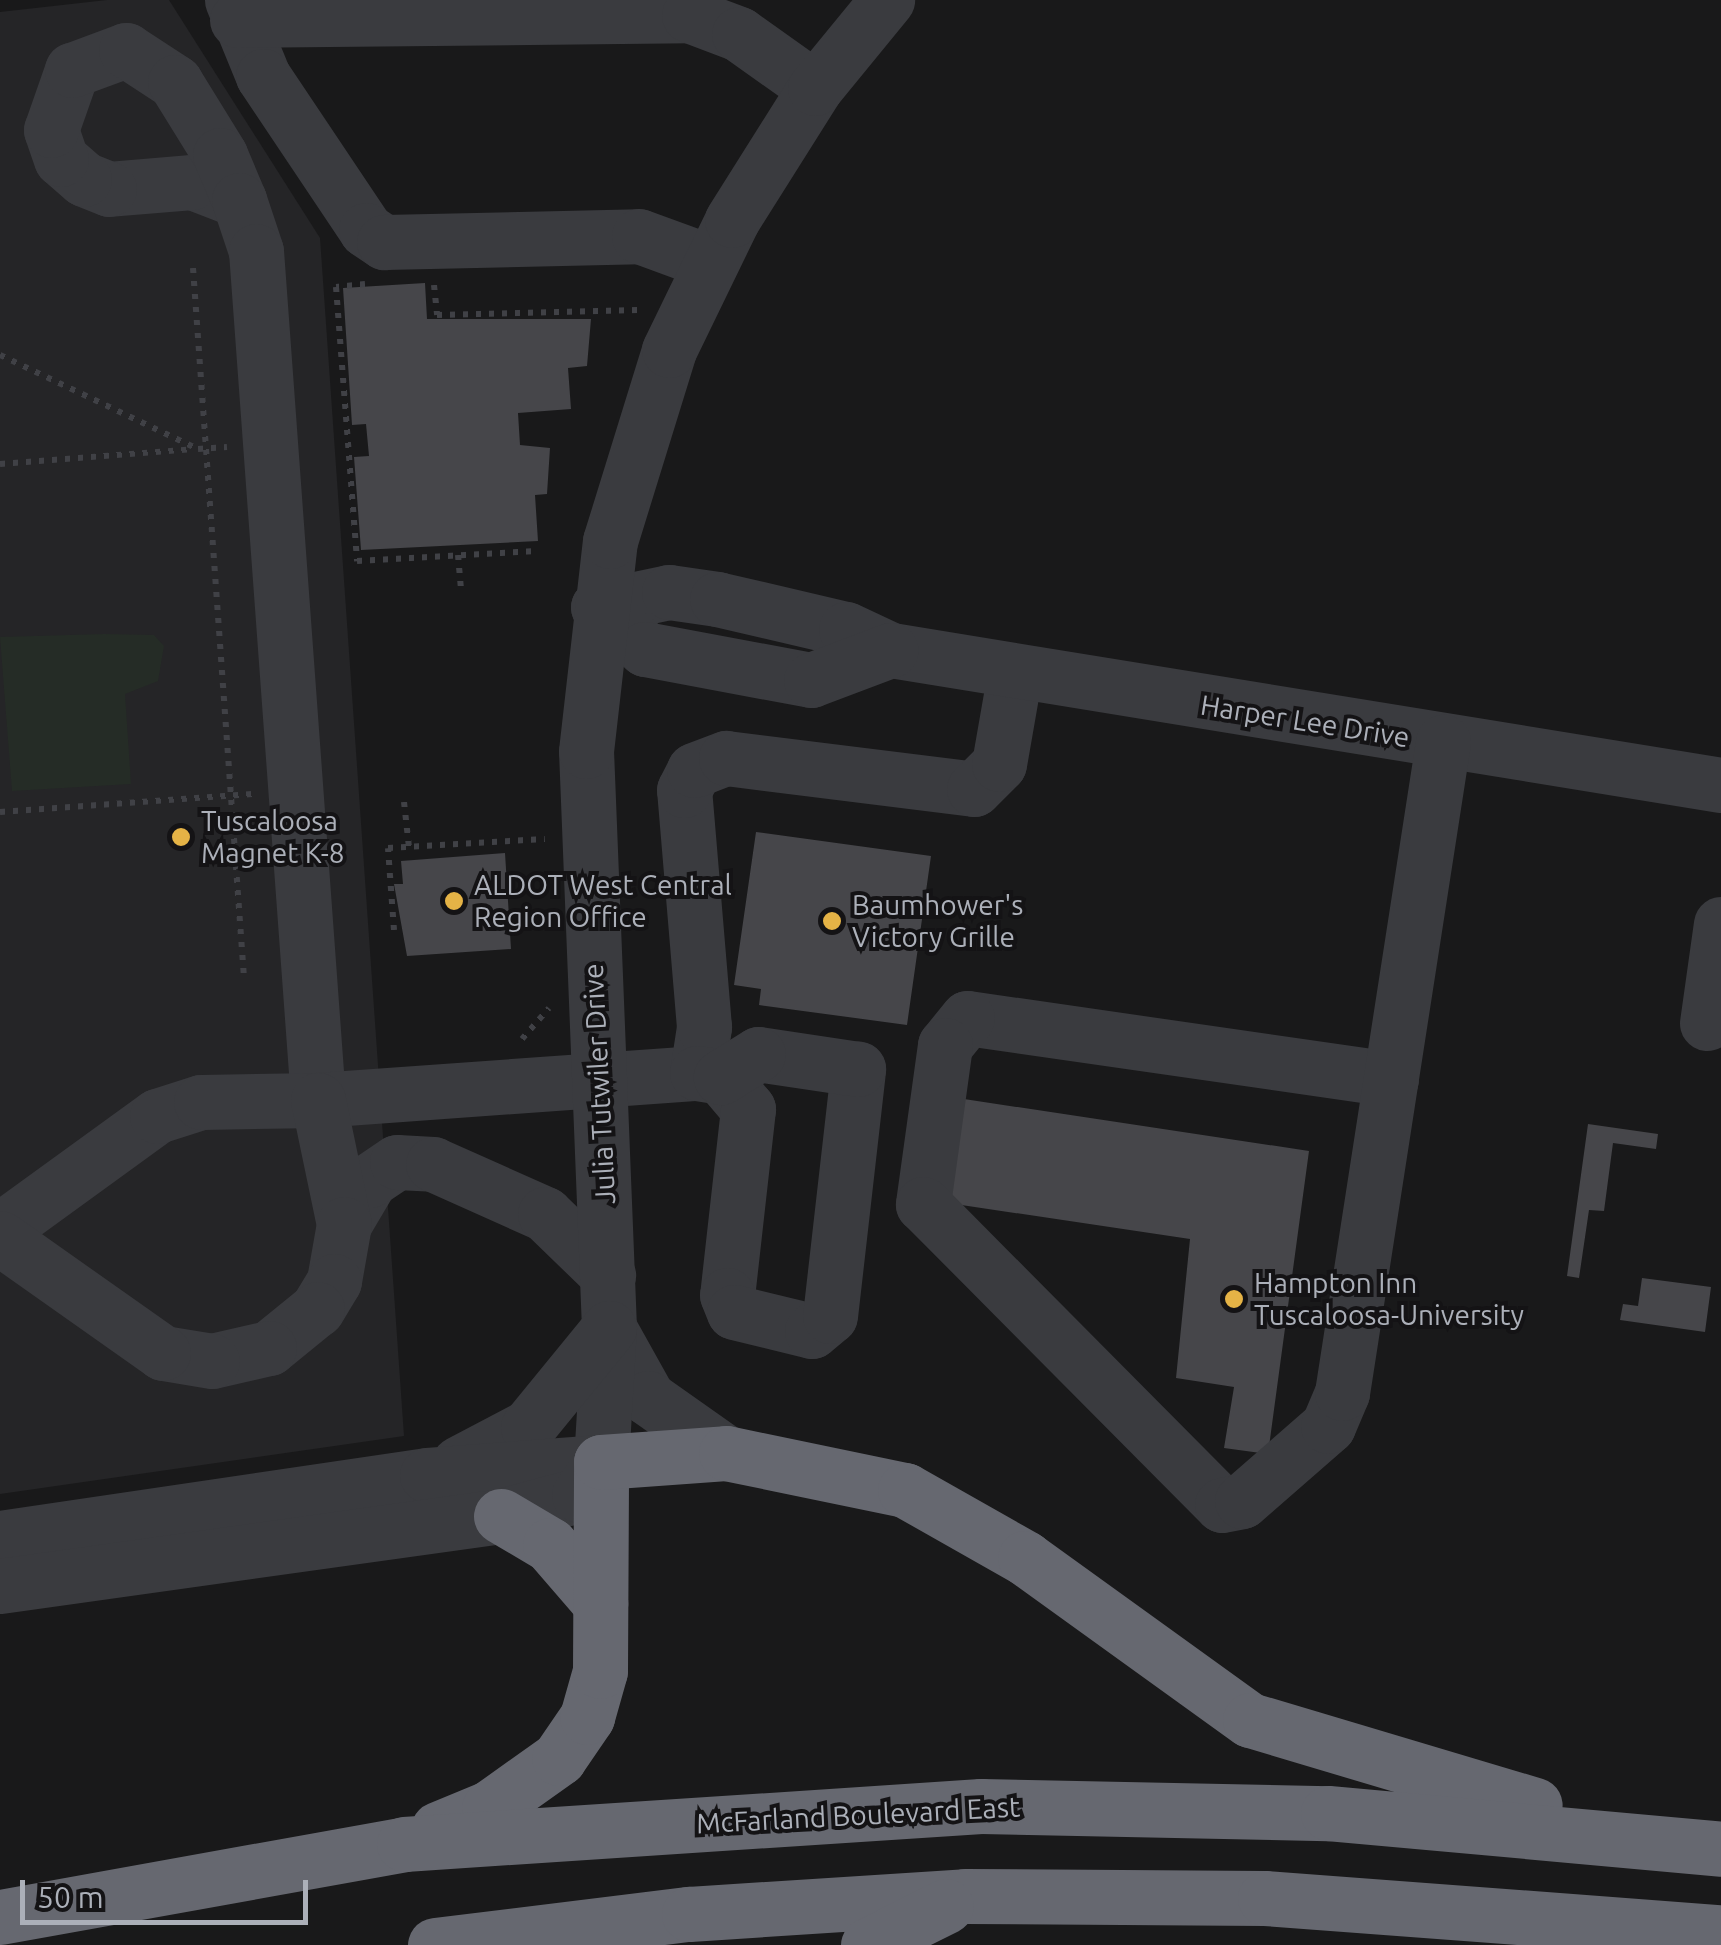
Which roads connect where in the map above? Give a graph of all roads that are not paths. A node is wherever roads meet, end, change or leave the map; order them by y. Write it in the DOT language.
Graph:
graph roads {
  1 [pos="886,0"];
  2 [pos="235,10"];
  3 [pos="815,88"];
  4 [pos="238,200"];
  5 [pos="710,262"];
  6 [pos="598,606"];
  7 [pos="1015,672"];
  8 [pos="1443,742"];
  9 [pos="1721,785"];
  10 [pos="1721,924"];
  11 [pos="1707,1023"];
  12 [pos="600,1075"];
  13 [pos="709,1075"];
  14 [pos="1391,1079"];
  15 [pos="428,1098"];
  16 [pos="318,1100"];
  17 [pos="357,1202"];
  18 [pos="0,1230"];
  19 [pos="0,1238"];
  20 [pos="608,1275"];
  21 [pos="609,1328"];
  22 [pos="726,1452"];
  23 [pos="601,1462"];
  24 [pos="427,1475"];
  25 [pos="501,1516"];
  26 [pos="0,1538"];
  27 [pos="0,1586"];
  28 [pos="600,1604"];
  29 [pos="1634,1834"];
  30 [pos="404,1844"];
  31 [pos="1721,1849"];
  32 [pos="965,1896"];
  33 [pos="0,1916"];
  34 [pos="1721,1932"];
  35 [pos="435,1945"];
  36 [pos="868,1945"];
  1 -- 3 [label="street, Julia Tutwiler Drive"];
  2 -- 3 [label="street"];
  2 -- 5 [label="street"];
  3 -- 5 [label="street, Julia Tutwiler Drive"];
  4 -- 16 [label="street"];
  5 -- 6 [label="street, Julia Tutwiler Drive"];
  6 -- 7 [label="street, Harper Lee Drive"];
  6 -- 12 [label="street, Julia Tutwiler Drive"];
  7 -- 8 [label="street, Harper Lee Drive"];
  7 -- 13 [label="street"];
  8 -- 9 [label="street, Harper Lee Drive"];
  8 -- 14 [label="street"];
  10 -- 11 [label="street"];
  12 -- 13 [label="street"];
  12 -- 15 [label="street"];
  12 -- 20 [label="street, Julia Tutwiler Drive"];
  13 -- 13 [label="street"];
  14 -- 14 [label="street"];
  15 -- 16 [label="street"];
  15 -- 17 [label="street"];
  16 -- 17 [label="street"];
  16 -- 18 [label="street"];
  17 -- 19 [label="street"];
  17 -- 20 [label="street"];
  20 -- 21 [label="street, Julia Tutwiler Drive"];
  21 -- 22 [label="street"];
  21 -- 23 [label="street, Julia Tutwiler Drive"];
  21 -- 24 [label="street"];
  22 -- 23 [label="highway"];
  22 -- 29 [label="highway"];
  23 -- 24 [label="street"];
  23 -- 25 [label="street"];
  23 -- 28 [label="highway"];
  24 -- 26 [label="street"];
  25 -- 27 [label="street"];
  25 -- 28 [label="highway"];
  28 -- 30 [label="highway"];
  29 -- 30 [label="highway, McFarland Boulevard East"];
  29 -- 31 [label="highway, McFarland Boulevard East"];
  30 -- 33 [label="highway, McFarland Boulevard East"];
  32 -- 34 [label="highway"];
  32 -- 35 [label="highway"];
  32 -- 36 [label="highway"];
}
